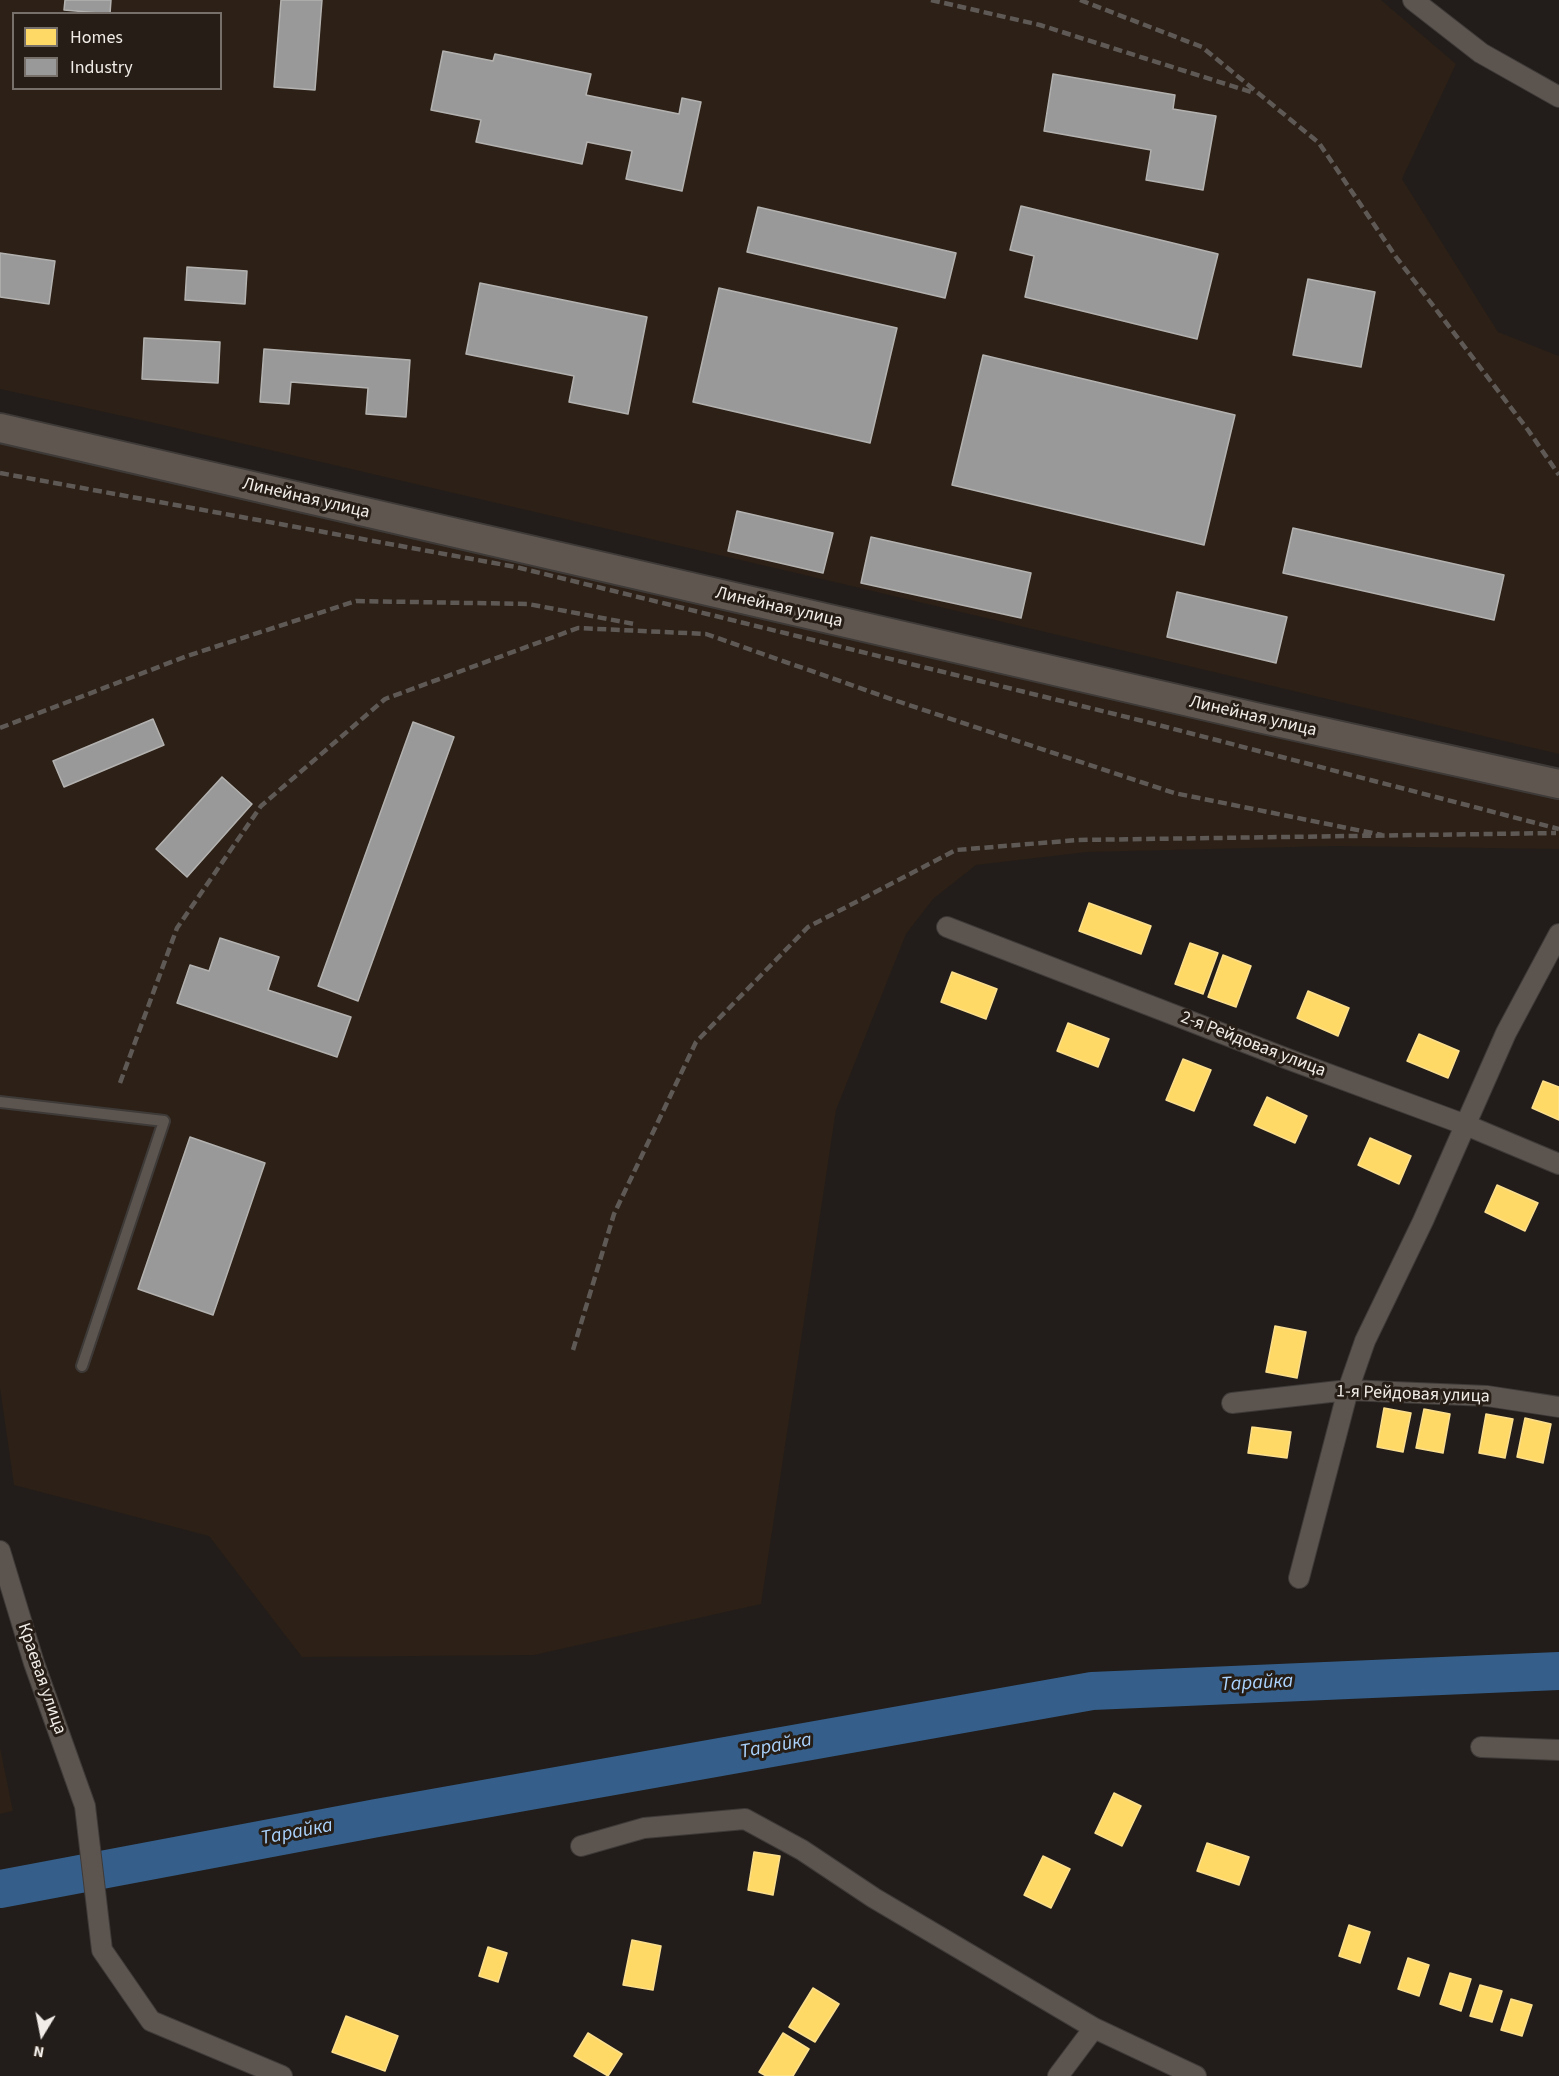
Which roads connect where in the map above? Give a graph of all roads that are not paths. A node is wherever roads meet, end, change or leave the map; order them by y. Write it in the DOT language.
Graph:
graph roads {
  1 [pos="1413,0"];
  2 [pos="1559,97"];
  3 [pos="0,428"];
  4 [pos="1559,784"];
  5 [pos="947,927"];
  6 [pos="1559,934"];
  7 [pos="0,1102"];
  8 [pos="1466,1125"];
  9 [pos="1559,1164"];
  10 [pos="82,1366"];
  11 [pos="1348,1390"];
  12 [pos="1232,1403"];
  13 [pos="1559,1407"];
  14 [pos="0,1551"];
  15 [pos="1299,1578"];
  16 [pos="1481,1747"];
  17 [pos="1559,1750"];
  18 [pos="581,1846"];
  19 [pos="1094,2028"];
  20 [pos="282,2076"];
  21 [pos="1059,2076"];
  22 [pos="1196,2076"];
  1 -- 2 [label="street"];
  3 -- 4 [label="street, Линейная улица"];
  5 -- 8 [label="street, 2-я Рейдовая улица"];
  6 -- 8 [label="street"];
  7 -- 10 [label="lane"];
  8 -- 9 [label="street, 2-я Рейдовая улица"];
  8 -- 11 [label="street"];
  11 -- 12 [label="street, 1-я Рейдовая улица"];
  11 -- 13 [label="street, 1-я Рейдовая улица"];
  11 -- 15 [label="street"];
  14 -- 20 [label="street, Краевая улица"];
  16 -- 17 [label="street"];
  18 -- 19 [label="street"];
  19 -- 21 [label="street"];
  19 -- 22 [label="street"];
}
